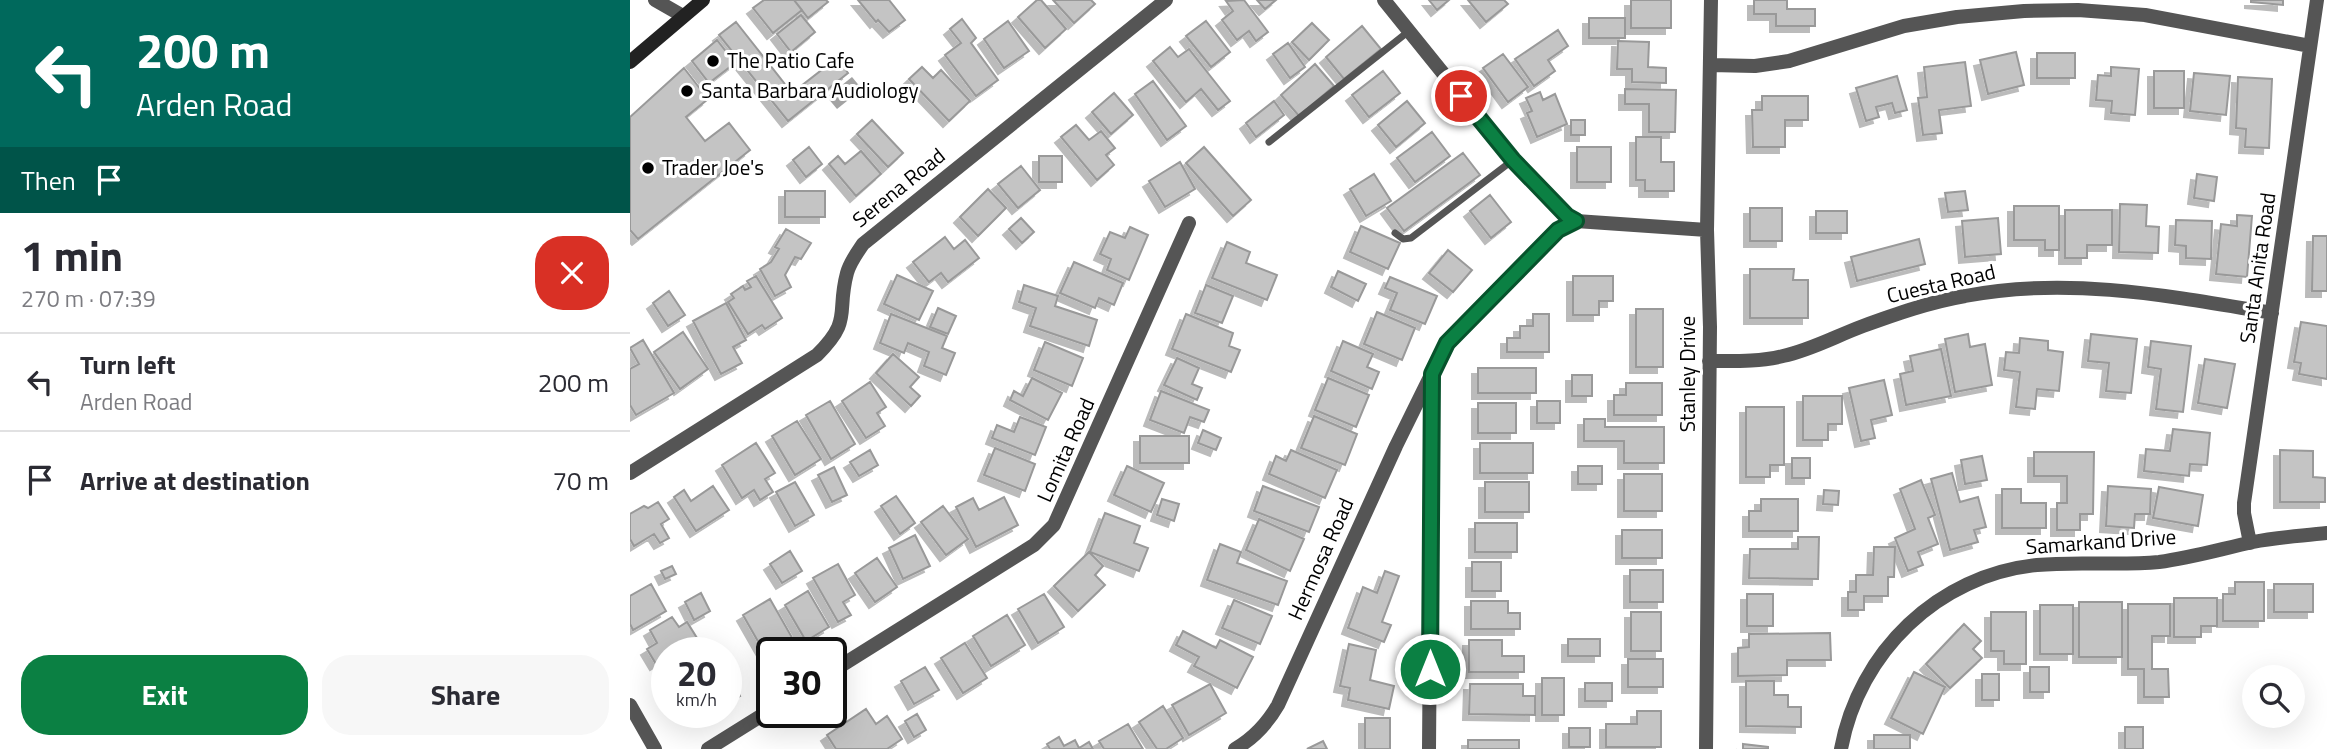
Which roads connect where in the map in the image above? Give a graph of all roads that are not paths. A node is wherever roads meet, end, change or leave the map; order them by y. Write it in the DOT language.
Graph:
graph roads {
  1 [pos="655,0"];
  2 [pos="703,0"];
  3 [pos="1166,0"];
  4 [pos="1384,0"];
  5 [pos="1711,0"];
  6 [pos="2320,8"];
  7 [pos="682,16"];
  8 [pos="1409,31"];
  9 [pos="2310,46"];
  10 [pos="630,62"];
  11 [pos="1711,65"];
  12 [pos="1269,142"];
  13 [pos="1513,160"];
  14 [pos="1576,221"];
  15 [pos="1189,223"];
  16 [pos="1707,230"];
  17 [pos="1395,233"];
  18 [pos="2272,313"];
  19 [pos="1709,361"];
  20 [pos="1432,374"];
  21 [pos="630,473"];
  22 [pos="2327,533"];
  23 [pos="2250,542"];
  24 [pos="847,662"];
  25 [pos="630,705"];
  26 [pos="756,719"];
  27 [pos="655,749"];
  28 [pos="708,749"];
  29 [pos="1235,749"];
  30 [pos="1429,749"];
  31 [pos="1706,749"];
  32 [pos="1841,749"];
  1 -- 7 [label="street"];
  2 -- 7 [label="street"];
  3 -- 21 [label="street, Serena Road"];
  4 -- 8 [label="street"];
  5 -- 11 [label="street, Stanley Drive"];
  6 -- 9 [label="street, Santa Anita Road"];
  7 -- 10 [label="street"];
  8 -- 12 [label="lane"];
  8 -- 13 [label="street"];
  9 -- 11 [label="street"];
  9 -- 18 [label="street, Santa Anita Road"];
  11 -- 16 [label="street, Stanley Drive"];
  13 -- 14 [label="street"];
  13 -- 17 [label="lane"];
  14 -- 16 [label="street"];
  14 -- 20 [label="street, Hermosa Road"];
  15 -- 24 [label="street, Lomita Road"];
  16 -- 19 [label="street, Stanley Drive"];
  18 -- 19 [label="street, Cuesta Road"];
  18 -- 23 [label="street, Santa Anita Road"];
  19 -- 31 [label="street, Stanley Drive"];
  20 -- 29 [label="street, Hermosa Road"];
  20 -- 30 [label="street"];
  22 -- 23 [label="street, Samarkand Drive"];
  23 -- 32 [label="street, Samarkand Drive"];
  25 -- 27 [label="street"];
  26 -- 28 [label="street"];
}
